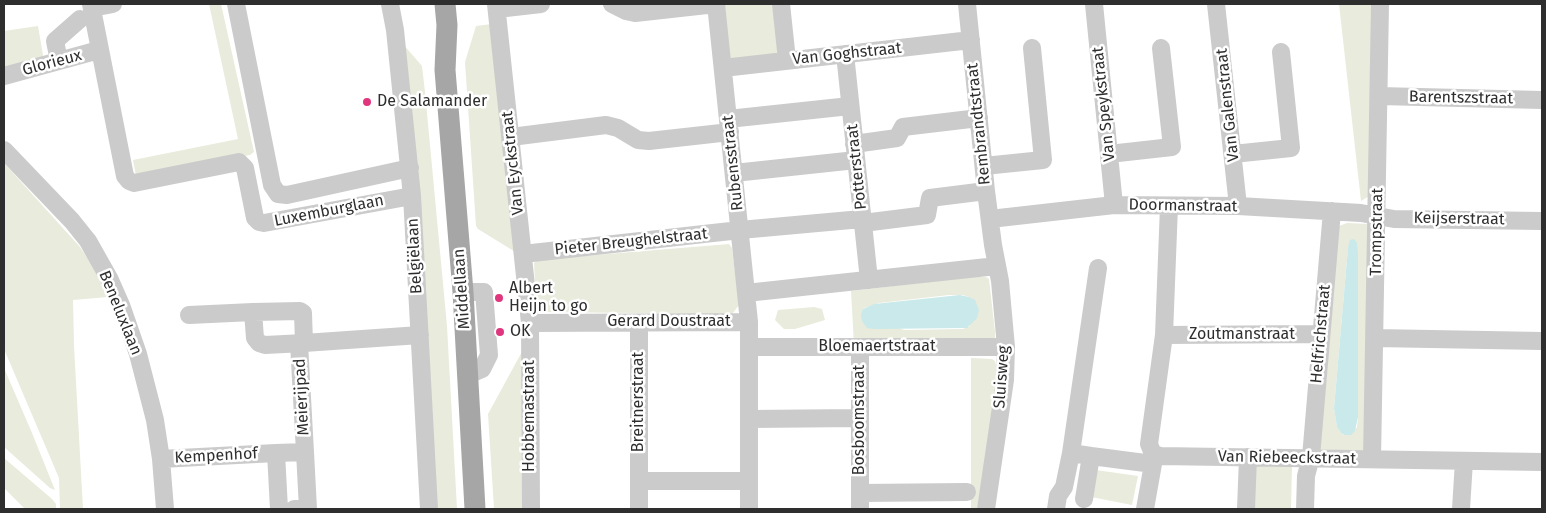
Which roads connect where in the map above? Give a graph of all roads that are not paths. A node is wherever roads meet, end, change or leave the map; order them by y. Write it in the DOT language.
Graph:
graph roads {
  1 [pos="113,4"];
  2 [pos="236,4"];
  3 [pos="390,4"];
  4 [pos="430,4"];
  5 [pos="445,4"];
  6 [pos="541,4"];
  7 [pos="612,4"];
  8 [pos="716,4"];
  9 [pos="781,4"];
  10 [pos="967,4"];
  11 [pos="1094,4"];
  12 [pos="1216,4"];
  13 [pos="1380,4"];
  14 [pos="496,6"];
  15 [pos="88,10"];
  16 [pos="971,40"];
  17 [pos="1032,48"];
  18 [pos="1161,48"];
  19 [pos="99,50"];
  20 [pos="1280,52"];
  21 [pos="845,54"];
  22 [pos="787,60"];
  23 [pos="58,61"];
  24 [pos="723,68"];
  25 [pos="445,70"];
  26 [pos="4,76"];
  27 [pos="1379,96"];
  28 [pos="1542,100"];
  29 [pos="850,106"];
  30 [pos="979,118"];
  31 [pos="729,126"];
  32 [pos="510,137"];
  33 [pos="4,150"];
  34 [pos="855,152"];
  35 [pos="1109,154"];
  36 [pos="1233,154"];
  37 [pos="984,166"];
  38 [pos="410,168"];
  39 [pos="734,173"];
  40 [pos="986,191"];
  41 [pos="412,196"];
  42 [pos="1114,205"];
  43 [pos="1169,206"];
  44 [pos="1238,206"];
  45 [pos="1332,211"];
  46 [pos="1377,215"];
  47 [pos="990,219"];
  48 [pos="1542,220"];
  49 [pos="862,221"];
  50 [pos="740,230"];
  51 [pos="993,245"];
  52 [pos="523,254"];
  53 [pos="997,266"];
  54 [pos="1098,268"];
  55 [pos="869,280"];
  56 [pos="746,293"];
  57 [pos="253,312"];
  58 [pos="189,315"];
  59 [pos="749,322"];
  60 [pos="530,323"];
  61 [pos="638,323"];
  62 [pos="1320,334"];
  63 [pos="420,335"];
  64 [pos="1164,335"];
  65 [pos="1375,338"];
  66 [pos="1542,341"];
  67 [pos="302,343"];
  68 [pos="749,347"];
  69 [pos="860,347"];
  70 [pos="1006,348"];
  71 [pos="859,418"];
  72 [pos="749,419"];
  73 [pos="305,452"];
  74 [pos="276,453"];
  75 [pos="1071,453"];
  76 [pos="1091,456"];
  77 [pos="1248,457"];
  78 [pos="1310,457"];
  79 [pos="161,459"];
  80 [pos="1153,459"];
  81 [pos="1372,460"];
  82 [pos="1464,461"];
  83 [pos="1542,462"];
  84 [pos="639,481"];
  85 [pos="749,481"];
  86 [pos="967,492"];
  87 [pos="1084,499"];
  88 [pos="860,501"];
  89 [pos="165,509"];
  90 [pos="279,509"];
  91 [pos="294,509"];
  92 [pos="429,509"];
  93 [pos="475,509"];
  94 [pos="531,509"];
  95 [pos="639,509"];
  96 [pos="749,509"];
  97 [pos="986,509"];
  98 [pos="1056,509"];
  99 [pos="1145,509"];
  100 [pos="1246,509"];
  101 [pos="1305,509"];
  102 [pos="1461,509"];
  1 -- 15 [label="street"];
  2 -- 38 [label="street"];
  3 -- 38 [label="street, Belgiëlaan"];
  4 -- 25 [label="main road, Middellaan"];
  5 -- 25 [label="main road, Middellaan"];
  6 -- 14 [label="street"];
  7 -- 8 [label="street"];
  8 -- 24 [label="street, Rubensstraat"];
  9 -- 22 [label="street"];
  10 -- 16 [label="street, Rembrandtstraat"];
  11 -- 35 [label="street, Van Speykstraat"];
  12 -- 36 [label="street, Van Galenstraat"];
  13 -- 27 [label="street, Trompstraat"];
  14 -- 32 [label="street, Van Eyckstraat"];
  15 -- 19 [label="street"];
  15 -- 23 [label="street"];
  16 -- 21 [label="street, Van Goghstraat"];
  16 -- 30 [label="street, Rembrandtstraat"];
  17 -- 37 [label="street"];
  18 -- 35 [label="street"];
  19 -- 23 [label="street, Glorieux"];
  19 -- 41 [label="street, Luxemburglaan"];
  20 -- 36 [label="street"];
  21 -- 22 [label="street, Van Goghstraat"];
  21 -- 29 [label="street, Potterstraat"];
  22 -- 24 [label="street, Van Goghstraat"];
  23 -- 26 [label="street, Glorieux"];
  24 -- 31 [label="street, Rubensstraat"];
  25 -- 93 [label="main road, Middellaan"];
  27 -- 28 [label="street, Barentszstraat"];
  27 -- 46 [label="street, Trompstraat"];
  29 -- 31 [label="street"];
  29 -- 34 [label="street, Potterstraat"];
  30 -- 34 [label="street"];
  30 -- 37 [label="street, Rembrandtstraat"];
  31 -- 32 [label="street"];
  31 -- 39 [label="street, Rubensstraat"];
  32 -- 52 [label="street, Van Eyckstraat"];
  33 -- 79 [label="street, Beneluxlaan"];
  34 -- 39 [label="street"];
  34 -- 49 [label="street, Potterstraat"];
  35 -- 42 [label="street, Van Speykstraat"];
  36 -- 44 [label="street, Van Galenstraat"];
  37 -- 40 [label="street, Rembrandtstraat"];
  38 -- 41 [label="street, Belgiëlaan"];
  39 -- 50 [label="street, Rubensstraat"];
  40 -- 47 [label="street, Rembrandtstraat"];
  40 -- 49 [label="street, Pieter Breughelstraat"];
  41 -- 63 [label="street, Belgiëlaan"];
  42 -- 43 [label="street, Doormanstraat"];
  42 -- 47 [label="street, Doormanstraat"];
  43 -- 44 [label="street, Doormanstraat"];
  43 -- 64 [label="street"];
  44 -- 45 [label="street, Doormanstraat"];
  45 -- 46 [label="street, Doormanstraat"];
  45 -- 62 [label="street, Helfrichstraat"];
  46 -- 48 [label="street, Keijserstraat"];
  46 -- 65 [label="street, Trompstraat"];
  47 -- 51 [label="street, Rembrandtstraat"];
  49 -- 50 [label="street, Pieter Breughelstraat"];
  49 -- 55 [label="street, Potterstraat"];
  50 -- 52 [label="street, Pieter Breughelstraat"];
  50 -- 56 [label="street, Rubensstraat"];
  51 -- 53 [label="street, Sluisweg"];
  52 -- 60 [label="street, Van Eyckstraat"];
  53 -- 55 [label="street"];
  53 -- 70 [label="street, Sluisweg"];
  54 -- 75 [label="street"];
  55 -- 56 [label="street"];
  56 -- 59 [label="street, Rubensstraat"];
  57 -- 58 [label="street"];
  57 -- 67 [label="street"];
  57 -- 67 [label="street, Meierijpad"];
  59 -- 61 [label="street, Gerard Doustraat"];
  59 -- 68 [label="street, Rubensstraat"];
  60 -- 61 [label="street, Gerard Doustraat"];
  60 -- 94 [label="street, Hobbemastraat"];
  61 -- 84 [label="street, Breitnerstraat"];
  62 -- 64 [label="street, Zoutmanstraat"];
  62 -- 78 [label="street, Helfrichstraat"];
  63 -- 67 [label="street"];
  63 -- 92 [label="street, Belgiëlaan"];
  64 -- 80 [label="street"];
  65 -- 66 [label="street"];
  65 -- 81 [label="street, Trompstraat"];
  67 -- 73 [label="street, Meierijpad"];
  68 -- 69 [label="street, Bloemaertstraat"];
  68 -- 72 [label="street, Rubensstraat"];
  69 -- 70 [label="street, Bloemaertstraat"];
  69 -- 71 [label="street, Bosboomstraat"];
  70 -- 97 [label="street, Sluisweg"];
  71 -- 72 [label="street"];
  71 -- 88 [label="street, Bosboomstraat"];
  72 -- 85 [label="street, Rubensstraat"];
  73 -- 74 [label="street, Meierijpad"];
  73 -- 91 [label="street"];
  74 -- 79 [label="street, Kempenhof"];
  74 -- 90 [label="street, Kempenhof"];
  75 -- 76 [label="street, Van Riebeeckstraat"];
  75 -- 98 [label="street"];
  76 -- 80 [label="street, Van Riebeeckstraat"];
  76 -- 87 [label="street"];
  77 -- 78 [label="street, Van Riebeeckstraat"];
  77 -- 80 [label="street, Van Riebeeckstraat"];
  77 -- 100 [label="street"];
  78 -- 81 [label="street, Van Riebeeckstraat"];
  78 -- 101 [label="street, Helfrichstraat"];
  79 -- 89 [label="street, Beneluxlaan"];
  80 -- 99 [label="street"];
  81 -- 82 [label="street, Van Riebeeckstraat"];
  82 -- 83 [label="street, Van Riebeeckstraat"];
  82 -- 102 [label="street"];
  84 -- 85 [label="street"];
  84 -- 95 [label="street, Breitnerstraat"];
  85 -- 96 [label="street, Rubensstraat"];
  86 -- 88 [label="street, Bosboomstraat"];
}
